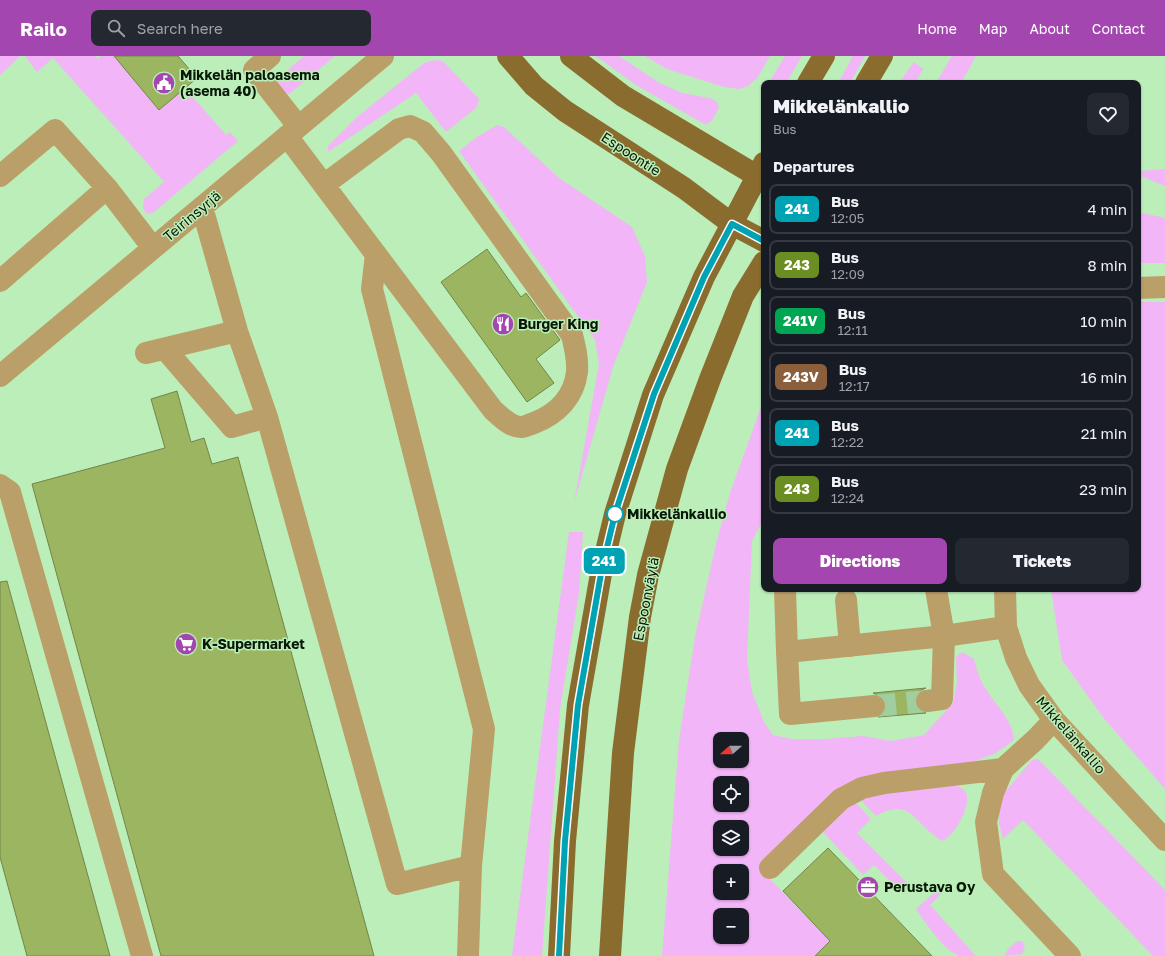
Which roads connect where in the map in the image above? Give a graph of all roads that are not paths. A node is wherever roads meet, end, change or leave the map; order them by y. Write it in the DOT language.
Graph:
graph roads {
  1 [pos="270,56"];
  2 [pos="384,56"];
  3 [pos="508,56"];
  4 [pos="571,56"];
  5 [pos="824,56"];
  6 [pos="882,56"];
  7 [pos="810,80"];
  8 [pos="868,80"];
  9 [pos="292,131"];
  10 [pos="761,172"];
  11 [pos="761,175"];
  12 [pos="0,176"];
  13 [pos="325,184"];
  14 [pos="106,188"];
  15 [pos="202,207"];
  16 [pos="732,224"];
  17 [pos="761,239"];
  18 [pos="153,248"];
  19 [pos="376,254"];
  20 [pos="761,267"];
  21 [pos="0,281"];
  22 [pos="1165,287"];
  23 [pos="1141,288"];
  24 [pos="237,331"];
  25 [pos="0,376"];
  26 [pos="267,418"];
  27 [pos="0,485"];
  28 [pos="784,592"];
  29 [pos="937,592"];
  30 [pos="1005,592"];
  31 [pos="846,600"];
  32 [pos="1006,627"];
  33 [pos="944,636"];
  34 [pos="850,646"];
  35 [pos="787,652"];
  36 [pos="927,701"];
  37 [pos="874,706"];
  38 [pos="1054,720"];
  39 [pos="1003,769"];
  40 [pos="1165,840"];
  41 [pos="471,866"];
  42 [pos="770,868"];
  43 [pos="142,956"];
  44 [pos="468,956"];
  45 [pos="559,956"];
  46 [pos="610,956"];
  47 [pos="1070,956"];
  1 -- 9 [label="street"];
  2 -- 9 [label="street, Teirinsyrjä"];
  3 -- 16 [label="main road, Espoontie"];
  4 -- 10 [label="main road"];
  5 -- 7 [label="main road"];
  6 -- 8 [label="main road"];
  9 -- 13 [label="street"];
  9 -- 15 [label="street, Teirinsyrjä"];
  11 -- 16 [label="main road"];
  12 -- 14 [label="street"];
  13 -- 19 [label="street"];
  13 -- 19 [label="street"];
  14 -- 18 [label="street"];
  14 -- 21 [label="street"];
  15 -- 18 [label="street, Teirinsyrjä"];
  15 -- 24 [label="street"];
  16 -- 17 [label="main road, Espoontie"];
  16 -- 45 [label="main road"];
  18 -- 25 [label="street, Teirinsyrjä"];
  19 -- 41 [label="street"];
  20 -- 46 [label="main road, Espoonväylä"];
  22 -- 23 [label="street"];
  24 -- 26 [label="street"];
  24 -- 26 [label="street"];
  26 -- 41 [label="street"];
  27 -- 43 [label="street"];
  28 -- 35 [label="street"];
  29 -- 33 [label="street"];
  30 -- 32 [label="street, Mikkelänkallio"];
  31 -- 34 [label="street"];
  32 -- 33 [label="street"];
  32 -- 38 [label="street, Mikkelänkallio"];
  33 -- 34 [label="street"];
  33 -- 36 [label="street"];
  34 -- 35 [label="street"];
  35 -- 37 [label="street"];
  38 -- 39 [label="street"];
  38 -- 40 [label="street, Mikkelänkallio"];
  39 -- 42 [label="street"];
  39 -- 47 [label="street"];
  41 -- 44 [label="street"];
}
